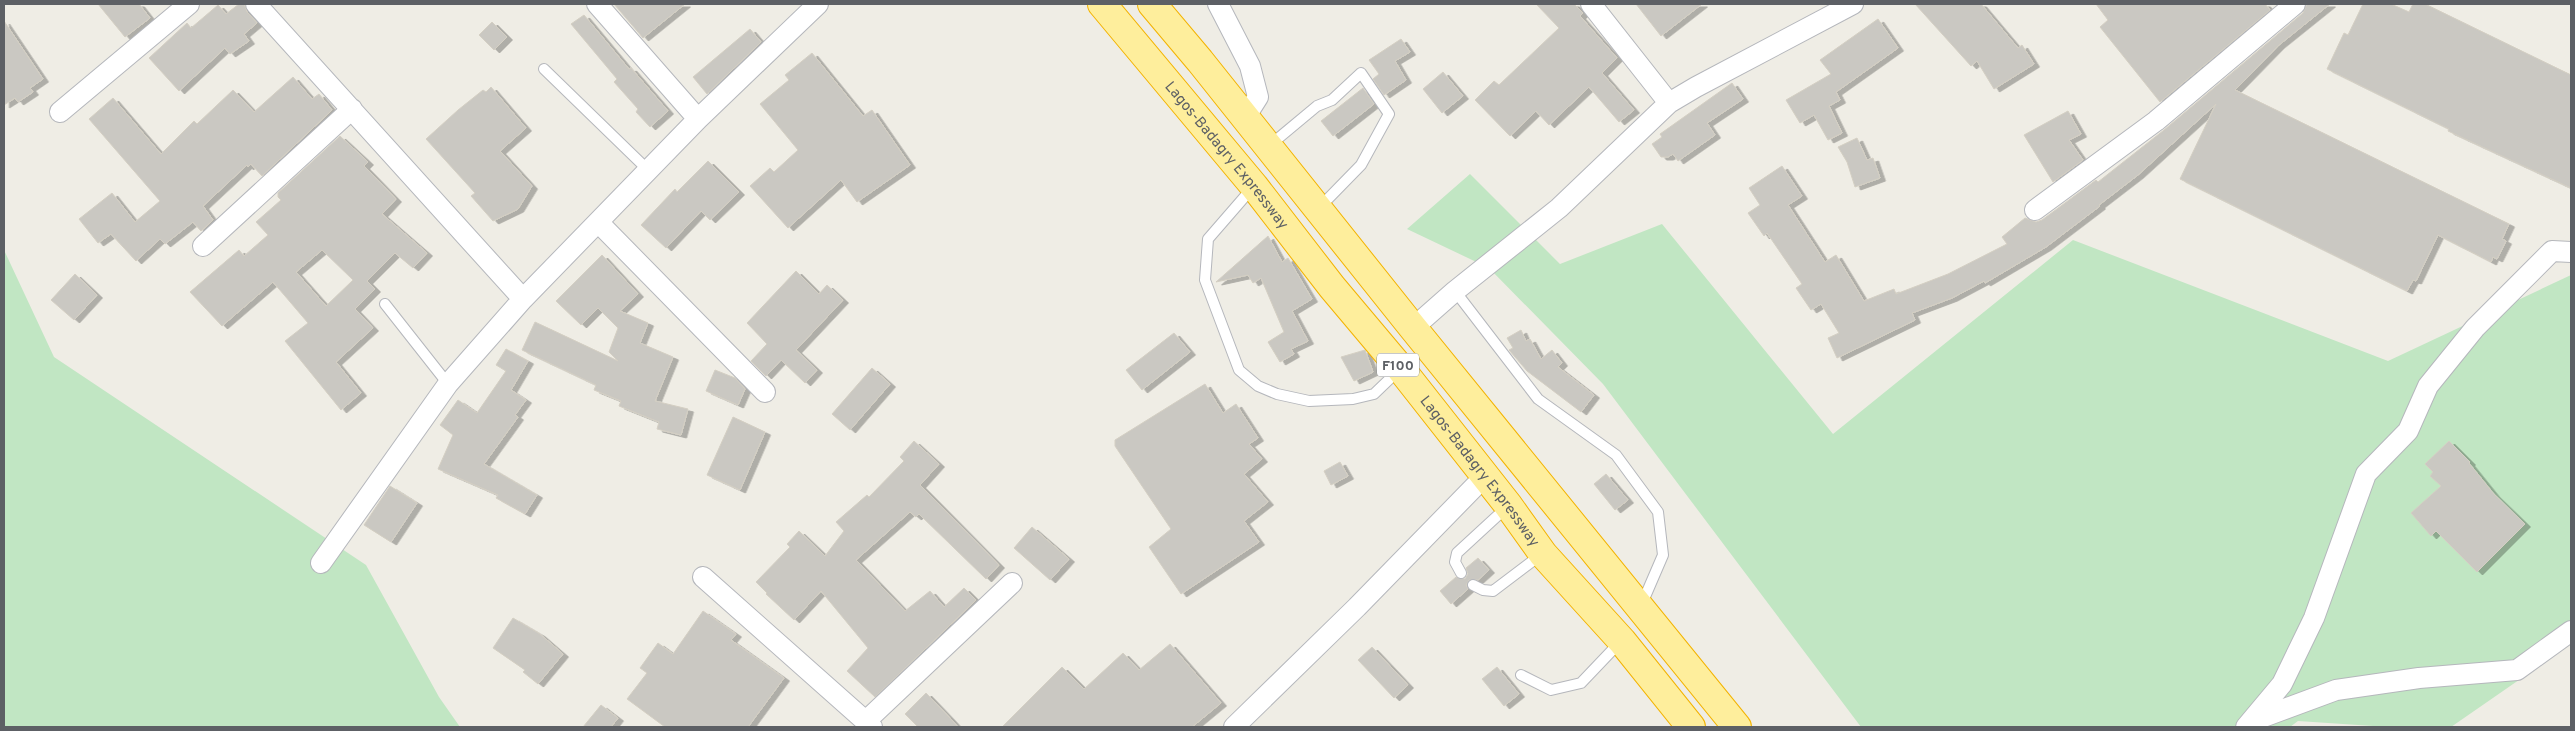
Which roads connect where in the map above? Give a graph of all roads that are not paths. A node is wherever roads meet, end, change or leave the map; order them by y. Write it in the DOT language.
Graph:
graph roads {
  1 [pos="189,4"];
  2 [pos="256,4"];
  3 [pos="597,4"];
  4 [pos="818,4"];
  5 [pos="1102,4"];
  6 [pos="1152,4"];
  7 [pos="1218,4"];
  8 [pos="1591,4"];
  9 [pos="1853,4"];
  10 [pos="2295,4"];
  11 [pos="544,69"];
  12 [pos="1670,103"];
  13 [pos="352,109"];
  14 [pos="60,112"];
  15 [pos="698,119"];
  16 [pos="1244,119"];
  17 [pos="1268,146"];
  18 [pos="648,170"];
  19 [pos="1254,186"];
  20 [pos="1318,209"];
  21 [pos="2035,210"];
  22 [pos="598,222"];
  23 [pos="203,246"];
  24 [pos="2571,252"];
  25 [pos="1455,291"];
  26 [pos="523,299"];
  27 [pos="385,304"];
  28 [pos="1413,328"];
  29 [pos="1401,369"];
  30 [pos="448,384"];
  31 [pos="764,392"];
  32 [pos="1484,477"];
  33 [pos="1508,505"];
  34 [pos="1543,554"];
  35 [pos="321,563"];
  36 [pos="1460,573"];
  37 [pos="703,577"];
  38 [pos="1012,583"];
  39 [pos="1472,584"];
  40 [pos="1640,606"];
  41 [pos="2571,631"];
  42 [pos="1622,641"];
  43 [pos="1521,675"];
  44 [pos="869,724"];
  45 [pos="2250,724"];
  46 [pos="1234,727"];
  47 [pos="1691,727"];
  48 [pos="1737,727"];
  1 -- 14 [label="street"];
  2 -- 13 [label="street"];
  3 -- 15 [label="street"];
  4 -- 15 [label="street"];
  5 -- 19 [label="highway, Lagos-Badagry Expressway / F100"];
  6 -- 16 [label="highway, F100"];
  7 -- 16 [label="street"];
  8 -- 12 [label="street"];
  9 -- 12 [label="street"];
  10 -- 21 [label="street"];
  11 -- 18 [label="lane"];
  12 -- 25 [label="street"];
  13 -- 23 [label="street"];
  13 -- 26 [label="street"];
  15 -- 18 [label="street"];
  16 -- 17 [label="highway, F100"];
  17 -- 20 [label="highway, F100"];
  17 -- 20 [label="lane"];
  18 -- 22 [label="street"];
  19 -- 29 [label="highway, Lagos-Badagry Expressway / F100"];
  19 -- 29 [label="lane"];
  20 -- 28 [label="highway, F100"];
  22 -- 26 [label="street"];
  22 -- 31 [label="street"];
  24 -- 45 [label="street"];
  25 -- 28 [label="street"];
  25 -- 40 [label="lane"];
  26 -- 30 [label="street"];
  27 -- 30 [label="lane"];
  28 -- 40 [label="highway, F100"];
  29 -- 32 [label="highway, Lagos-Badagry Expressway / F100"];
  30 -- 35 [label="street"];
  32 -- 33 [label="highway, Lagos-Badagry Expressway / F100"];
  32 -- 46 [label="street"];
  33 -- 34 [label="highway, Lagos-Badagry Expressway / F100"];
  33 -- 36 [label="lane"];
  34 -- 39 [label="lane"];
  34 -- 42 [label="highway, Lagos-Badagry Expressway / F100"];
  37 -- 44 [label="street"];
  38 -- 44 [label="street"];
  40 -- 48 [label="highway, F100"];
  41 -- 45 [label="street"];
  42 -- 43 [label="lane"];
  42 -- 47 [label="highway, Lagos-Badagry Expressway / F100"];
}
